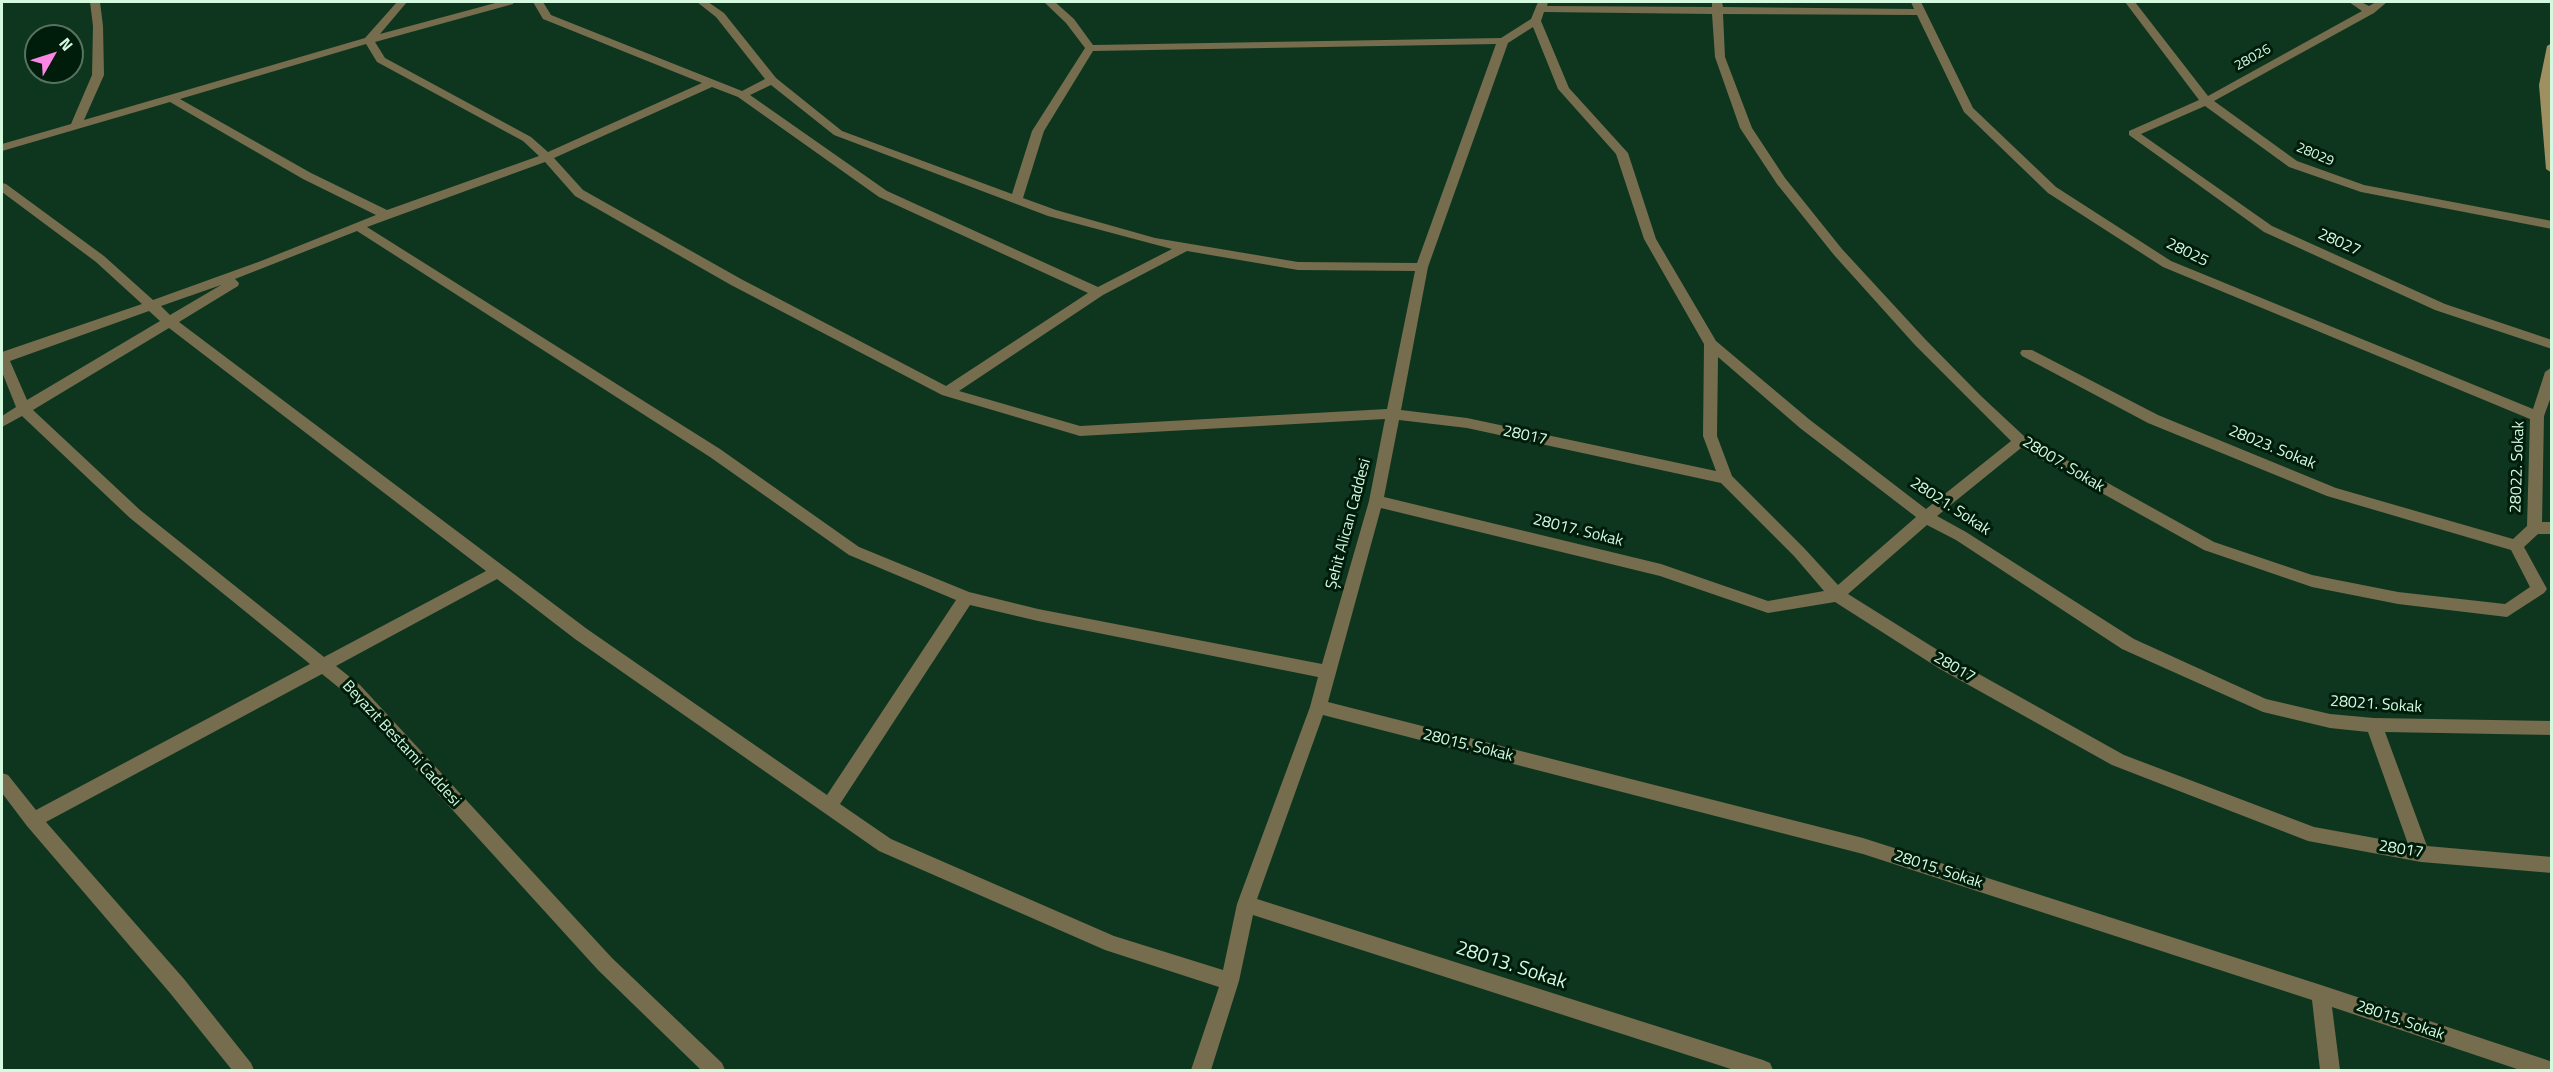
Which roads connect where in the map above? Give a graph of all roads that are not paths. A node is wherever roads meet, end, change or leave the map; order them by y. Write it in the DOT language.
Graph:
graph roads {
  1 [pos="95,2"];
  2 [pos="402,2"];
  3 [pos="509,2"];
  4 [pos="538,2"];
  5 [pos="702,2"];
  6 [pos="1049,2"];
  7 [pos="2130,2"];
  8 [pos="2354,2"];
  9 [pos="2382,2"];
  10 [pos="1717,7"];
  11 [pos="1918,7"];
  12 [pos="1540,11"];
  13 [pos="2370,11"];
  14 [pos="369,40"];
  15 [pos="1503,41"];
  16 [pos="2552,46"];
  17 [pos="1090,48"];
  18 [pos="772,80"];
  19 [pos="711,83"];
  20 [pos="742,95"];
  21 [pos="172,99"];
  22 [pos="2206,101"];
  23 [pos="75,128"];
  24 [pos="2133,133"];
  25 [pos="2,148"];
  26 [pos="547,157"];
  27 [pos="2552,169"];
  28 [pos="2,187"];
  29 [pos="1016,200"];
  30 [pos="386,215"];
  31 [pos="2552,225"];
  32 [pos="357,226"];
  33 [pos="1186,247"];
  34 [pos="266,264"];
  35 [pos="1422,267"];
  36 [pos="1098,292"];
  37 [pos="151,305"];
  38 [pos="169,321"];
  39 [pos="1711,344"];
  40 [pos="2552,345"];
  41 [pos="2027,353"];
  42 [pos="2,358"];
  43 [pos="2552,372"];
  44 [pos="946,392"];
  45 [pos="24,410"];
  46 [pos="1393,414"];
  47 [pos="2537,416"];
  48 [pos="2,422"];
  49 [pos="2020,441"];
  50 [pos="1726,479"];
  51 [pos="1376,501"];
  52 [pos="1926,517"];
  53 [pos="2534,528"];
  54 [pos="2552,528"];
  55 [pos="2516,546"];
  56 [pos="499,571"];
  57 [pos="2545,592"];
  58 [pos="1837,595"];
  59 [pos="966,598"];
  60 [pos="323,665"];
  61 [pos="1327,672"];
  62 [pos="1318,708"];
  63 [pos="2374,725"];
  64 [pos="2552,728"];
  65 [pos="2,780"];
  66 [pos="829,806"];
  67 [pos="33,820"];
  68 [pos="2421,854"];
  69 [pos="2552,865"];
  70 [pos="1246,904"];
  71 [pos="1230,981"];
  72 [pos="2321,994"];
  73 [pos="244,1071"];
  74 [pos="716,1071"];
  75 [pos="1202,1071"];
  76 [pos="1763,1071"];
  77 [pos="2330,1071"];
  78 [pos="2547,1071"];
  1 -- 23 [label="street"];
  2 -- 14 [label="street"];
  3 -- 14 [label="street"];
  4 -- 19 [label="street"];
  5 -- 18 [label="street"];
  6 -- 17 [label="street"];
  7 -- 22 [label="street, 28029"];
  8 -- 13 [label="street"];
  9 -- 13 [label="street, 28026"];
  10 -- 11 [label="street"];
  10 -- 12 [label="street"];
  10 -- 49 [label="street, 28007. Sokak"];
  11 -- 47 [label="street, 28025"];
  12 -- 15 [label="street"];
  12 -- 39 [label="street, 28021. Sokak"];
  13 -- 22 [label="street, 28026"];
  14 -- 21 [label="street"];
  14 -- 26 [label="street, 28017"];
  15 -- 17 [label="street"];
  15 -- 35 [label="street, Şehit Alican Caddesi"];
  16 -- 27 [label="main road"];
  17 -- 29 [label="street"];
  18 -- 20 [label="street"];
  18 -- 29 [label="street"];
  19 -- 20 [label="street"];
  19 -- 26 [label="street"];
  20 -- 36 [label="street"];
  21 -- 23 [label="street"];
  21 -- 30 [label="street"];
  22 -- 24 [label="street, 28026"];
  22 -- 31 [label="street, 28029"];
  23 -- 25 [label="street"];
  24 -- 40 [label="street, 28027"];
  26 -- 30 [label="street"];
  26 -- 44 [label="street, 28017"];
  28 -- 37 [label="street"];
  29 -- 33 [label="street"];
  30 -- 32 [label="street"];
  32 -- 34 [label="street"];
  32 -- 59 [label="street"];
  33 -- 35 [label="street"];
  33 -- 36 [label="street"];
  34 -- 37 [label="street"];
  34 -- 38 [label="street"];
  35 -- 46 [label="street, Şehit Alican Caddesi"];
  36 -- 44 [label="street"];
  37 -- 38 [label="street"];
  37 -- 42 [label="street"];
  38 -- 45 [label="street"];
  38 -- 56 [label="street"];
  39 -- 50 [label="street"];
  39 -- 52 [label="street, 28021. Sokak"];
  41 -- 55 [label="street, 28023. Sokak"];
  42 -- 45 [label="street, Beyazıt Bestami Caddesi"];
  43 -- 47 [label="street, 28022. Sokak"];
  44 -- 46 [label="street, 28017"];
  45 -- 48 [label="street"];
  45 -- 60 [label="street, Beyazıt Bestami Caddesi"];
  46 -- 50 [label="street, 28017"];
  46 -- 51 [label="street, Şehit Alican Caddesi"];
  47 -- 53 [label="street, 28022. Sokak"];
  49 -- 52 [label="street"];
  49 -- 57 [label="street, 28007. Sokak"];
  50 -- 58 [label="street, 28017"];
  51 -- 58 [label="street, 28017. Sokak"];
  51 -- 61 [label="street, Şehit Alican Caddesi"];
  52 -- 58 [label="street"];
  52 -- 63 [label="street, 28021. Sokak"];
  53 -- 54 [label="street"];
  53 -- 55 [label="street, 28022. Sokak"];
  55 -- 57 [label="street"];
  56 -- 60 [label="street"];
  56 -- 66 [label="street"];
  58 -- 68 [label="street, 28017"];
  59 -- 61 [label="street"];
  59 -- 66 [label="street"];
  60 -- 67 [label="street"];
  60 -- 74 [label="street, Beyazıt Bestami Caddesi"];
  61 -- 62 [label="street, Şehit Alican Caddesi"];
  62 -- 70 [label="street, Şehit Alican Caddesi"];
  62 -- 72 [label="street, 28015. Sokak"];
  63 -- 64 [label="street, 28021. Sokak"];
  63 -- 68 [label="street"];
  65 -- 67 [label="street"];
  66 -- 71 [label="street"];
  67 -- 73 [label="street"];
  68 -- 69 [label="street, 28017"];
  70 -- 71 [label="street, Şehit Alican Caddesi"];
  70 -- 76 [label="street, 28013. Sokak"];
  71 -- 75 [label="street, Şehit Alican Caddesi"];
  72 -- 77 [label="street"];
  72 -- 78 [label="street, 28015. Sokak"];
}
